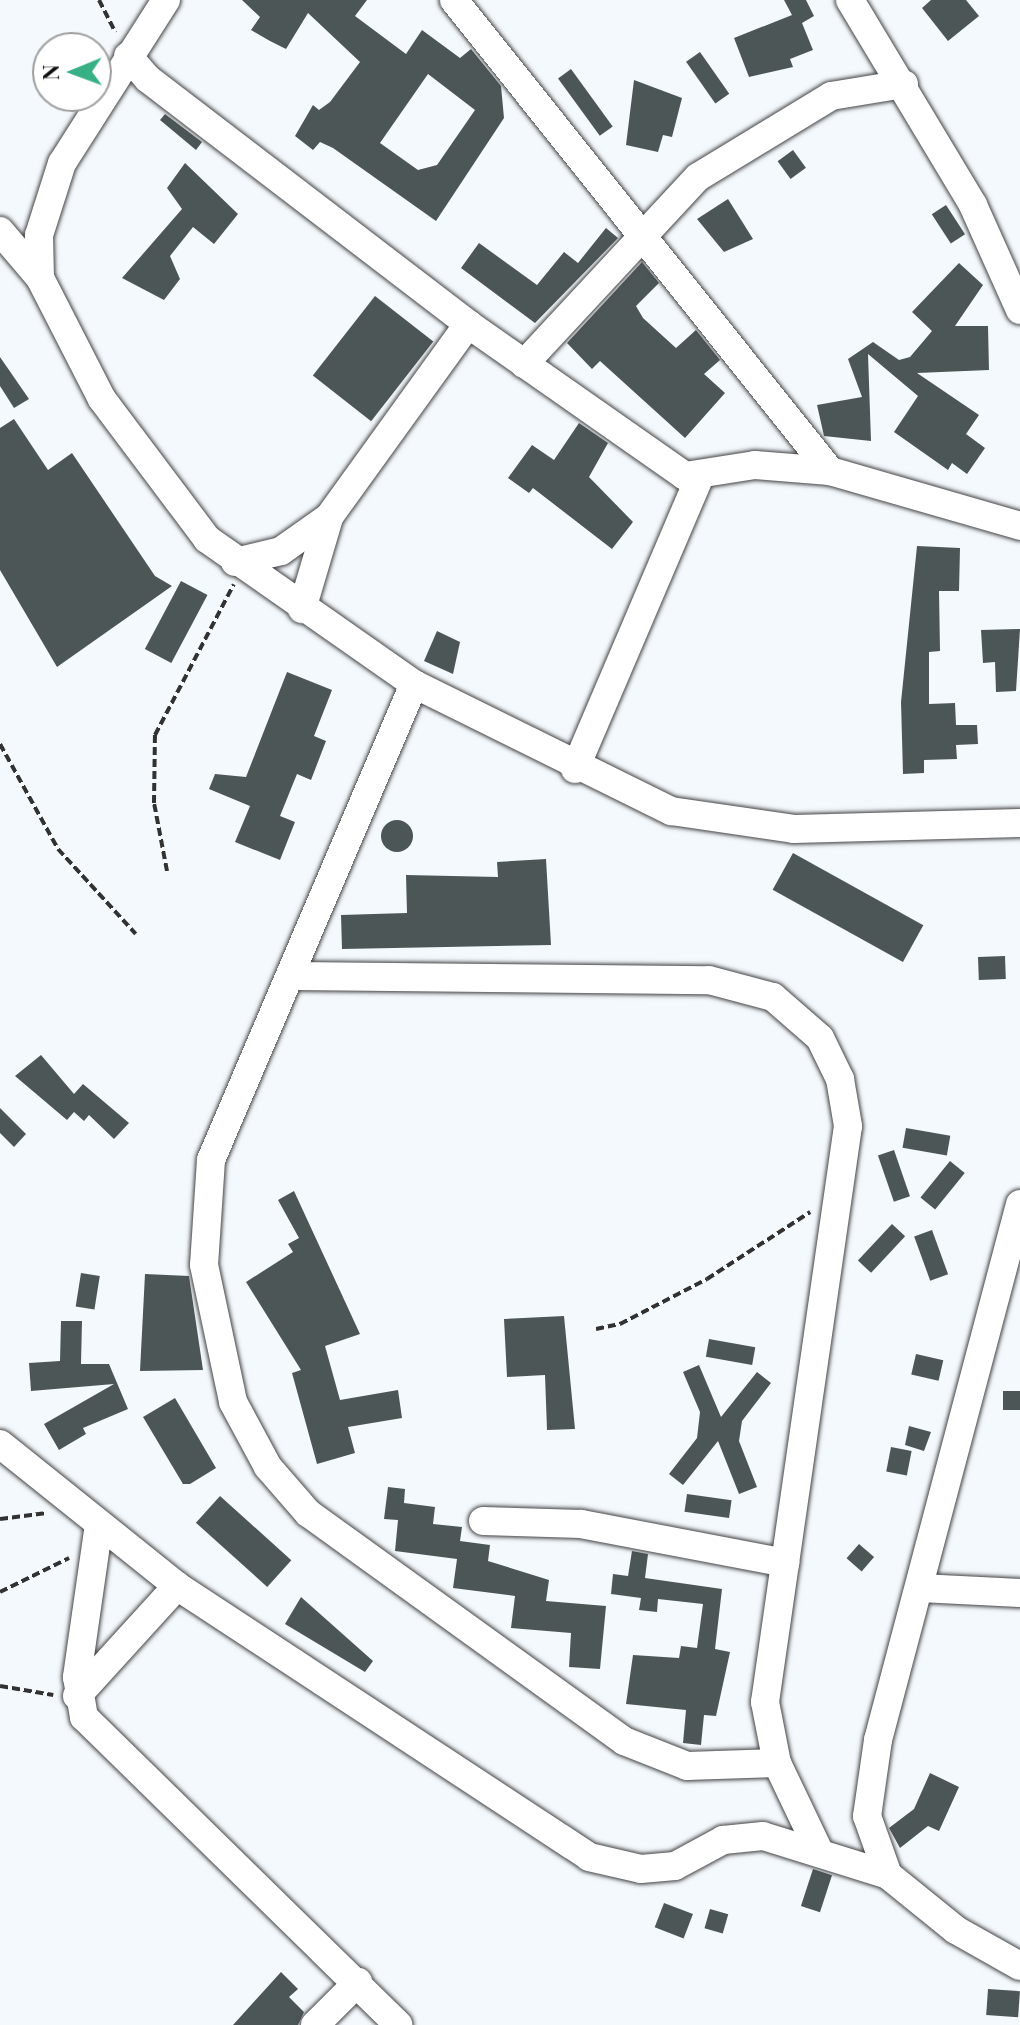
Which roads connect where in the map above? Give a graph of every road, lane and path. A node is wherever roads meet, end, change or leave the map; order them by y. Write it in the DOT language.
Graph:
graph roads {
  1 [pos="99,0"];
  2 [pos="166,0"];
  3 [pos="454,0"];
  4 [pos="850,0"];
  5 [pos="128,56"];
  6 [pos="904,84"];
  7 [pos="643,229"];
  8 [pos="0,231"];
  9 [pos="40,278"];
  10 [pos="1020,310"];
  11 [pos="468,324"];
  12 [pos="524,364"];
  13 [pos="830,471"];
  14 [pos="699,478"];
  15 [pos="329,517"];
  16 [pos="1020,526"];
  17 [pos="239,565"];
  18 [pos="302,609"];
  19 [pos="414,684"];
  20 [pos="0,744"];
  21 [pos="575,769"];
  22 [pos="1020,823"];
  23 [pos="167,871"];
  24 [pos="136,934"];
  25 [pos="294,976"];
  26 [pos="812,1208"];
  27 [pos="1020,1210"];
  28 [pos="596,1329"];
  29 [pos="0,1444"];
  30 [pos="0,1519"];
  31 [pos="483,1521"];
  32 [pos="92,1526"];
  33 [pos="785,1563"];
  34 [pos="177,1586"];
  35 [pos="920,1588"];
  36 [pos="0,1592"];
  37 [pos="1020,1593"];
  38 [pos="0,1686"];
  39 [pos="78,1702"];
  40 [pos="777,1763"];
  41 [pos="818,1849"];
  42 [pos="888,1875"];
  43 [pos="1020,1966"];
  44 [pos="358,1982"];
  45 [pos="315,2025"];
  46 [pos="398,2025"];
  1 -- 5 [label="path"];
  2 -- 5 [label="street"];
  3 -- 7 [label="street"];
  4 -- 6 [label="street"];
  5 -- 9 [label="street"];
  5 -- 11 [label="street"];
  6 -- 7 [label="street"];
  6 -- 10 [label="street"];
  7 -- 12 [label="street"];
  7 -- 13 [label="street"];
  8 -- 9 [label="street"];
  9 -- 17 [label="street"];
  11 -- 12 [label="street"];
  11 -- 15 [label="street"];
  12 -- 14 [label="street"];
  13 -- 14 [label="street"];
  13 -- 16 [label="street"];
  14 -- 21 [label="street"];
  15 -- 17 [label="street"];
  15 -- 18 [label="street"];
  17 -- 18 [label="street"];
  17 -- 23 [label="path"];
  18 -- 19 [label="street"];
  19 -- 21 [label="street"];
  19 -- 25 [label="street"];
  20 -- 24 [label="path"];
  21 -- 22 [label="street"];
  25 -- 33 [label="street"];
  25 -- 40 [label="street"];
  26 -- 28 [label="path"];
  27 -- 35 [label="street"];
  29 -- 32 [label="street"];
  30 -- 32 [label="path"];
  31 -- 33 [label="street"];
  32 -- 34 [label="street"];
  32 -- 36 [label="path"];
  32 -- 39 [label="street"];
  33 -- 40 [label="street"];
  34 -- 39 [label="street"];
  34 -- 41 [label="street"];
  35 -- 37 [label="street"];
  35 -- 42 [label="street"];
  38 -- 39 [label="path"];
  39 -- 44 [label="street"];
  40 -- 41 [label="street"];
  41 -- 42 [label="street"];
  42 -- 43 [label="street"];
  44 -- 45 [label="street"];
  44 -- 46 [label="street"];
}
